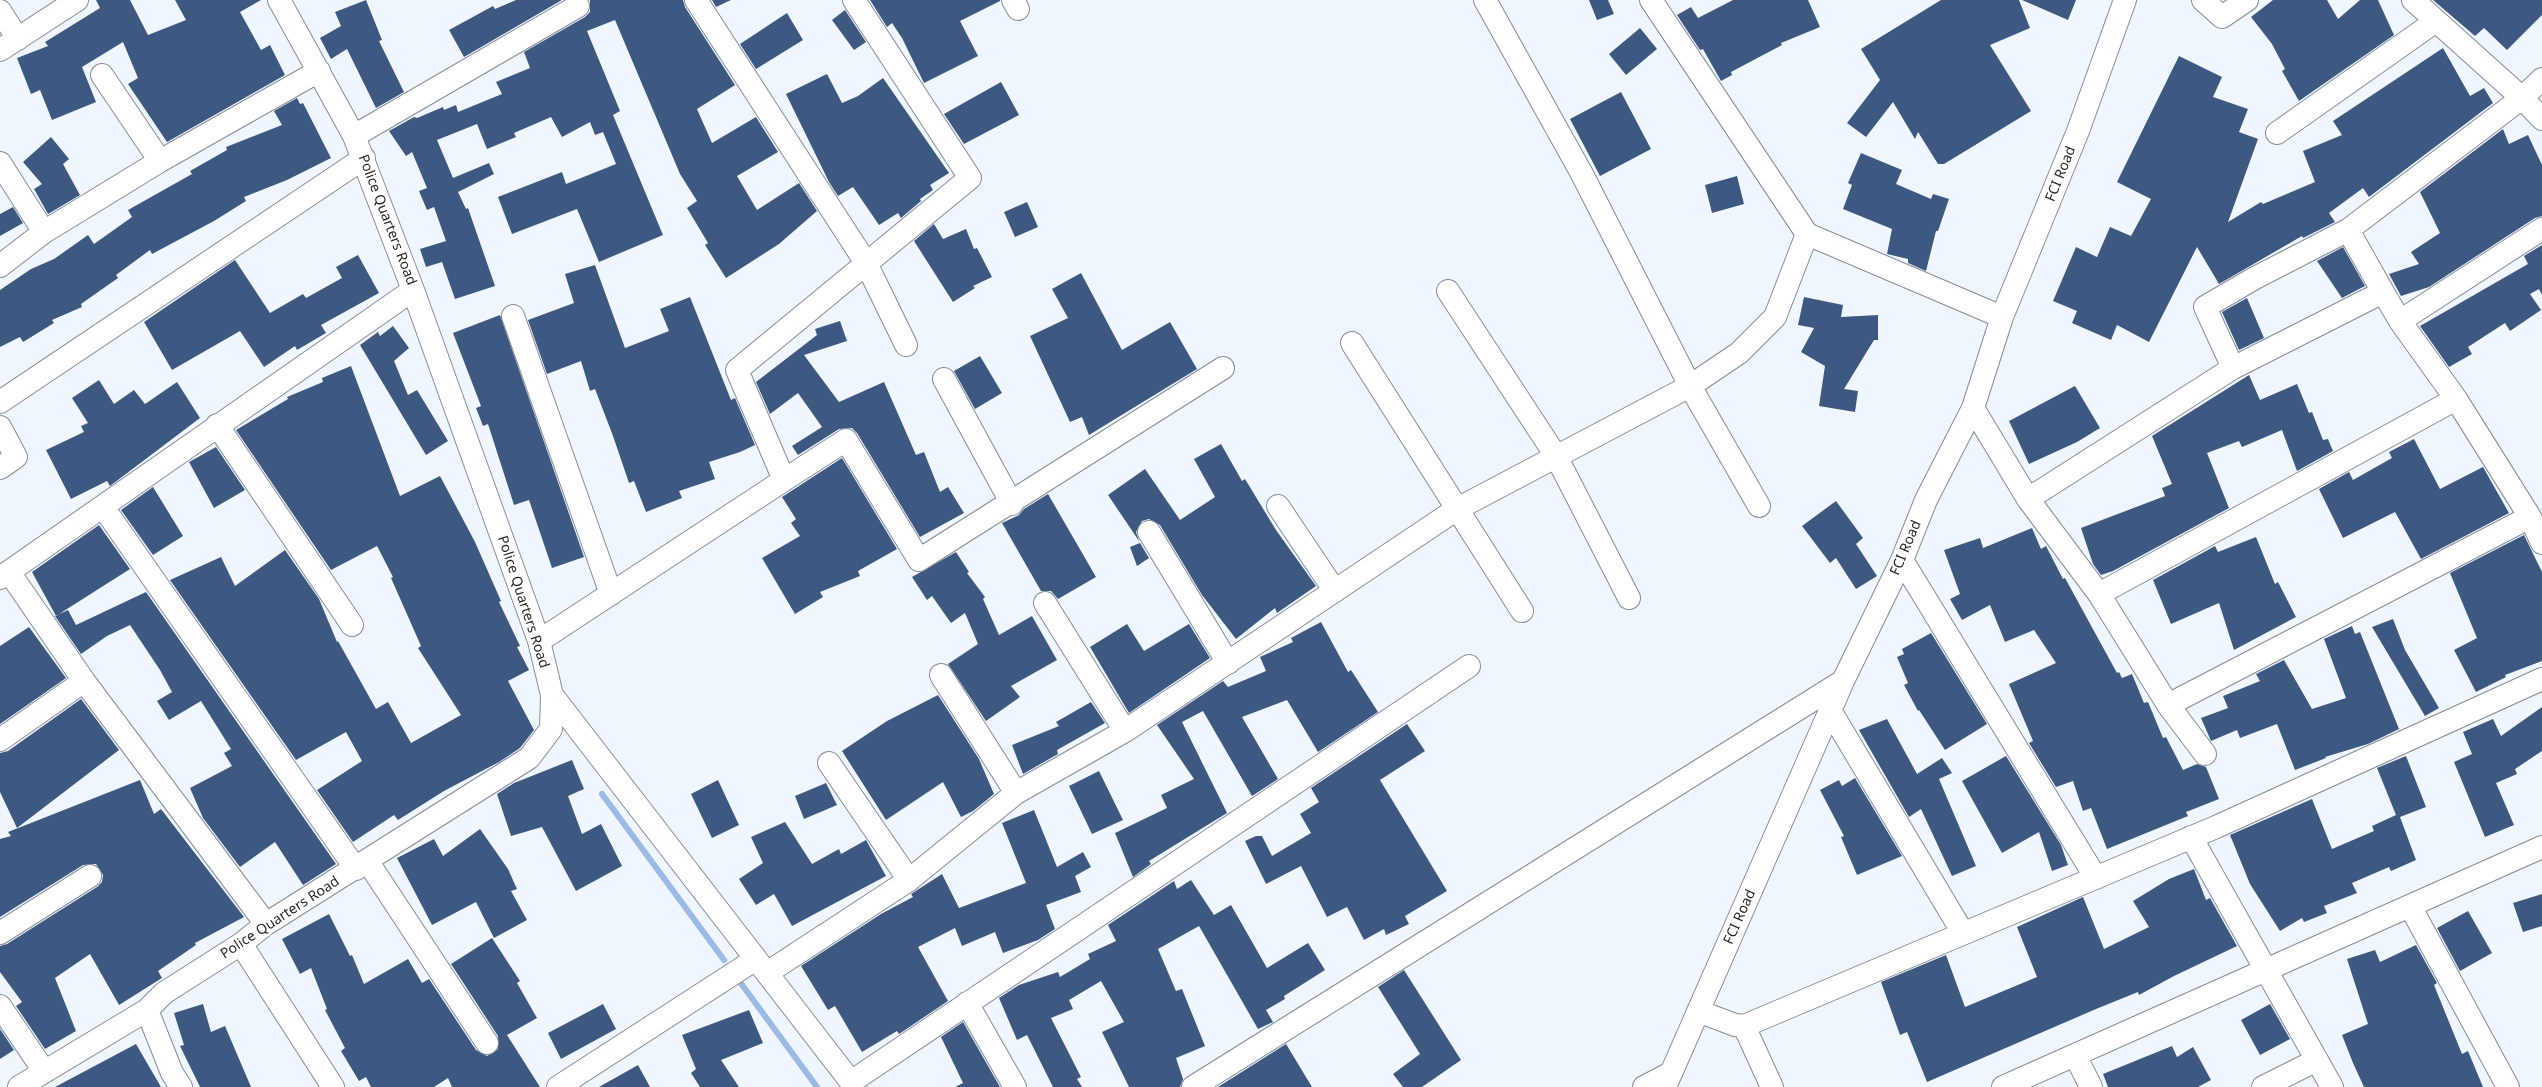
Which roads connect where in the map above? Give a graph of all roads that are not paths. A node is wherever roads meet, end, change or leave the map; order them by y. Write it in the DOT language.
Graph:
graph roads {
  1 [pos="77,0"];
  2 [pos="279,0"];
  3 [pos="696,0"];
  4 [pos="854,0"];
  5 [pos="1485,0"];
  6 [pos="1651,0"];
  7 [pos="2125,0"];
  8 [pos="2203,0"];
  9 [pos="2247,0"];
  10 [pos="2413,0"];
  11 [pos="578,6"];
  12 [pos="0,11"];
  13 [pos="2436,21"];
  14 [pos="9,44"];
  15 [pos="319,71"];
  16 [pos="102,75"];
  17 [pos="2542,79"];
  18 [pos="2522,98"];
  19 [pos="2542,119"];
  20 [pos="2277,133"];
  21 [pos="354,136"];
  22 [pos="364,158"];
  23 [pos="160,161"];
  24 [pos="0,162"];
  25 [pos="2542,229"];
  26 [pos="2348,230"];
  27 [pos="44,232"];
  28 [pos="1807,234"];
  29 [pos="866,263"];
  30 [pos="0,266"];
  31 [pos="413,290"];
  32 [pos="1448,291"];
  33 [pos="2383,292"];
  34 [pos="513,316"];
  35 [pos="2002,317"];
  36 [pos="2400,321"];
  37 [pos="1352,343"];
  38 [pos="906,345"];
  39 [pos="1224,368"];
  40 [pos="2233,368"];
  41 [pos="944,379"];
  42 [pos="1690,386"];
  43 [pos="2456,399"];
  44 [pos="0,402"];
  45 [pos="1973,408"];
  46 [pos="217,425"];
  47 [pos="0,427"];
  48 [pos="1556,456"];
  49 [pos="0,468"];
  50 [pos="784,480"];
  51 [pos="2028,499"];
  52 [pos="1012,504"];
  53 [pos="1278,506"];
  54 [pos="1759,506"];
  55 [pos="104,508"];
  56 [pos="1457,509"];
  57 [pos="2530,517"];
  58 [pos="1149,532"];
  59 [pos="2542,543"];
  60 [pos="1902,560"];
  61 [pos="4,575"];
  62 [pos="1335,591"];
  63 [pos="611,594"];
  64 [pos="2099,594"];
  65 [pos="1628,598"];
  66 [pos="1045,603"];
  67 [pos="1522,611"];
  68 [pos="352,625"];
  69 [pos="539,641"];
  70 [pos="1228,663"];
  71 [pos="1469,666"];
  72 [pos="941,675"];
  73 [pos="2542,678"];
  74 [pos="84,681"];
  75 [pos="1844,681"];
  76 [pos="552,695"];
  77 [pos="2168,705"];
  78 [pos="1831,712"];
  79 [pos="1124,730"];
  80 [pos="0,740"];
  81 [pos="2205,754"];
  82 [pos="829,763"];
  83 [pos="1016,793"];
  84 [pos="2191,837"];
  85 [pos="2539,855"];
  86 [pos="362,866"];
  87 [pos="90,876"];
  88 [pos="2096,878"];
  89 [pos="909,880"];
  90 [pos="2410,906"];
  91 [pos="266,924"];
  92 [pos="0,933"];
  93 [pos="1963,934"];
  94 [pos="240,944"];
  95 [pos="762,966"];
  96 [pos="2266,970"];
  97 [pos="967,1004"];
  98 [pos="0,1006"];
  99 [pos="147,1010"];
  100 [pos="1698,1011"];
  101 [pos="1744,1026"];
  102 [pos="487,1043"];
  103 [pos="2075,1055"];
  104 [pos="2317,1060"];
  105 [pos="44,1071"];
  106 [pos="1668,1080"];
  107 [pos="850,1085"];
  108 [pos="20,1087"];
  109 [pos="180,1087"];
  110 [pos="333,1087"];
  111 [pos="558,1087"];
  112 [pos="1015,1087"];
  113 [pos="1192,1087"];
  114 [pos="1644,1087"];
  115 [pos="1772,1087"];
  116 [pos="2004,1087"];
  117 [pos="2091,1087"];
  118 [pos="2263,1087"];
  119 [pos="2332,1087"];
  120 [pos="2508,1087"];
  1 -- 14 [label="street"];
  2 -- 15 [label="street, Police Quarters Road"];
  3 -- 29 [label="street"];
  4 -- 29 [label="street"];
  5 -- 42 [label="street"];
  6 -- 28 [label="street"];
  7 -- 35 [label="street, FCI Road"];
  8 -- 9 [label="street"];
  10 -- 13 [label="street"];
  11 -- 21 [label="street"];
  12 -- 14 [label="street"];
  13 -- 18 [label="street"];
  13 -- 20 [label="street"];
  15 -- 21 [label="street, Police Quarters Road"];
  15 -- 23 [label="street"];
  16 -- 23 [label="street"];
  17 -- 18 [label="street"];
  18 -- 19 [label="street"];
  18 -- 26 [label="street"];
  21 -- 22 [label="street, Police Quarters Road"];
  22 -- 31 [label="street, Police Quarters Road"];
  22 -- 44 [label="street"];
  23 -- 27 [label="street"];
  24 -- 27 [label="street"];
  25 -- 36 [label="street"];
  26 -- 33 [label="street"];
  26 -- 40 [label="street"];
  27 -- 30 [label="street"];
  28 -- 35 [label="street"];
  28 -- 42 [label="street"];
  29 -- 38 [label="street"];
  29 -- 50 [label="street"];
  31 -- 46 [label="street"];
  31 -- 69 [label="street, Police Quarters Road"];
  32 -- 48 [label="street"];
  33 -- 36 [label="street"];
  33 -- 40 [label="street"];
  34 -- 63 [label="street"];
  35 -- 45 [label="street, FCI Road"];
  36 -- 43 [label="street"];
  37 -- 56 [label="street"];
  39 -- 52 [label="street"];
  40 -- 51 [label="street"];
  41 -- 52 [label="street"];
  42 -- 48 [label="street"];
  42 -- 54 [label="street"];
  43 -- 57 [label="street"];
  43 -- 64 [label="street"];
  45 -- 51 [label="street"];
  45 -- 60 [label="street, FCI Road"];
  46 -- 55 [label="street"];
  46 -- 68 [label="street"];
  47 -- 49 [label="street"];
  48 -- 56 [label="street"];
  48 -- 65 [label="street"];
  50 -- 52 [label="street"];
  50 -- 63 [label="street"];
  51 -- 64 [label="street"];
  53 -- 62 [label="street"];
  55 -- 61 [label="street"];
  55 -- 86 [label="street"];
  56 -- 62 [label="street"];
  56 -- 67 [label="street"];
  57 -- 59 [label="street"];
  57 -- 77 [label="street"];
  58 -- 70 [label="street"];
  60 -- 75 [label="street, FCI Road"];
  60 -- 88 [label="street"];
  61 -- 74 [label="street"];
  62 -- 70 [label="street"];
  63 -- 69 [label="street"];
  64 -- 77 [label="street"];
  66 -- 79 [label="street"];
  69 -- 76 [label="street, Police Quarters Road"];
  70 -- 79 [label="street"];
  71 -- 97 [label="street"];
  72 -- 83 [label="street"];
  73 -- 84 [label="street"];
  74 -- 80 [label="street"];
  74 -- 91 [label="street"];
  75 -- 78 [label="street, FCI Road"];
  75 -- 113 [label="street"];
  76 -- 86 [label="street, Police Quarters Road"];
  76 -- 95 [label="street"];
  77 -- 81 [label="street"];
  78 -- 93 [label="street"];
  78 -- 100 [label="street, FCI Road"];
  79 -- 83 [label="street"];
  82 -- 89 [label="street"];
  83 -- 89 [label="street"];
  84 -- 88 [label="street"];
  84 -- 96 [label="street"];
  85 -- 90 [label="street"];
  86 -- 91 [label="street, Police Quarters Road"];
  86 -- 102 [label="street"];
  87 -- 92 [label="street"];
  88 -- 93 [label="street"];
  89 -- 95 [label="street"];
  90 -- 96 [label="street"];
  90 -- 120 [label="street"];
  91 -- 94 [label="street, Police Quarters Road"];
  93 -- 101 [label="street"];
  94 -- 99 [label="street, Police Quarters Road"];
  94 -- 110 [label="street"];
  95 -- 107 [label="street"];
  95 -- 111 [label="street"];
  96 -- 103 [label="street"];
  96 -- 104 [label="street"];
  97 -- 107 [label="street"];
  97 -- 112 [label="street"];
  98 -- 105 [label="street"];
  99 -- 105 [label="street, Police Quarters Road"];
  99 -- 109 [label="street"];
  100 -- 101 [label="street"];
  100 -- 106 [label="street, FCI Road"];
  101 -- 115 [label="street"];
  103 -- 116 [label="street"];
  103 -- 117 [label="street"];
  104 -- 118 [label="street"];
  104 -- 119 [label="street"];
  105 -- 108 [label="street, Police Quarters Road"];
  106 -- 114 [label="street"];
}
